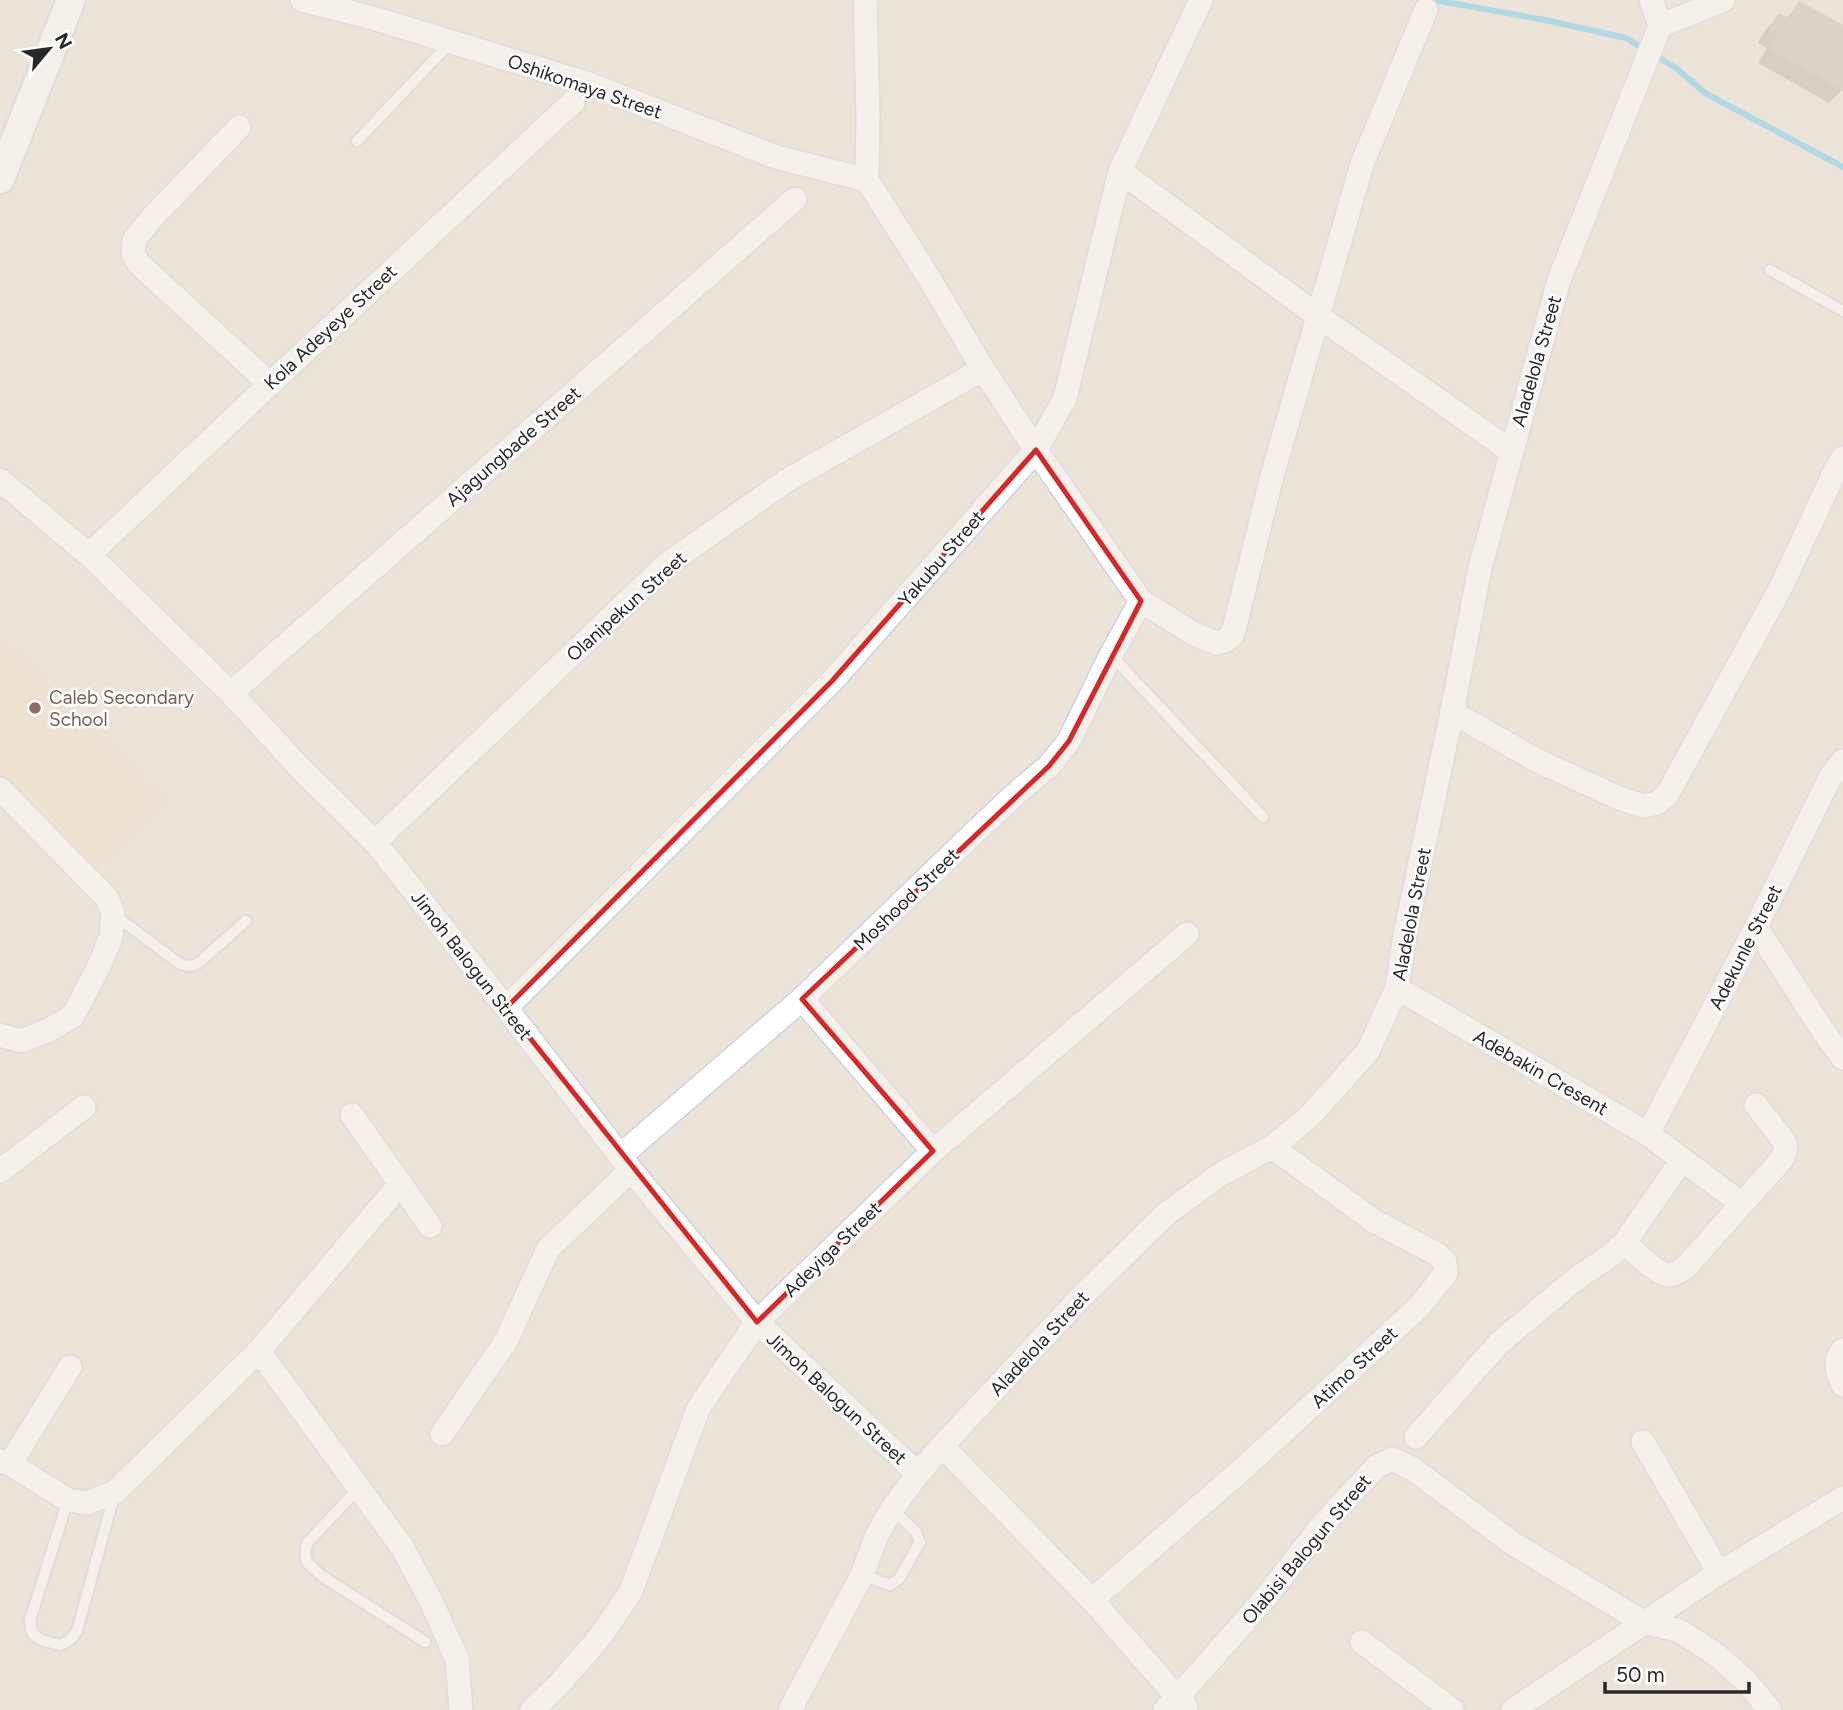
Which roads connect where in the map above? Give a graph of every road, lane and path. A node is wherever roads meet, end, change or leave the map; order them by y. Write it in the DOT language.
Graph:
graph roads {
  1 [pos="72,0"];
  2 [pos="302,0"];
  3 [pos="865,0"];
  4 [pos="1201,0"];
  5 [pos="1651,0"];
  6 [pos="1723,0"];
  7 [pos="1426,10"];
  8 [pos="1658,29"];
  9 [pos="451,42"];
  10 [pos="573,102"];
  11 [pos="239,127"];
  12 [pos="357,141"];
  13 [pos="1119,171"];
  14 [pos="0,179"];
  15 [pos="867,180"];
  16 [pos="795,199"];
  17 [pos="1770,270"];
  18 [pos="1843,311"];
  19 [pos="1318,316"];
  20 [pos="983,369"];
  21 [pos="270,384"];
  22 [pos="1035,450"];
  23 [pos="1511,451"];
  24 [pos="1843,458"];
  25 [pos="0,480"];
  26 [pos="89,555"];
  27 [pos="1142,601"];
  28 [pos="1111,655"];
  29 [pos="231,693"];
  30 [pos="1452,712"];
  31 [pos="1839,775"];
  32 [pos="0,789"];
  33 [pos="1263,817"];
  34 [pos="375,842"];
  35 [pos="113,914"];
  36 [pos="246,921"];
  37 [pos="1756,927"];
  38 [pos="1187,934"];
  39 [pos="1397,988"];
  40 [pos="802,999"];
  41 [pos="506,1008"];
  42 [pos="0,1035"];
  43 [pos="1843,1058"];
  44 [pos="1756,1105"];
  45 [pos="84,1107"];
  46 [pos="352,1115"];
  47 [pos="1648,1134"];
  48 [pos="1272,1147"];
  49 [pos="933,1152"];
  50 [pos="1682,1160"];
  51 [pos="626,1163"];
  52 [pos="0,1171"];
  53 [pos="401,1183"];
  54 [pos="1742,1204"];
  55 [pos="430,1226"];
  56 [pos="1624,1243"];
  57 [pos="757,1322"];
  58 [pos="1843,1350"];
  59 [pos="259,1351"];
  60 [pos="70,1367"];
  61 [pos="1843,1385"];
  62 [pos="442,1434"];
  63 [pos="1416,1437"];
  64 [pos="1643,1442"];
  65 [pos="942,1446"];
  66 [pos="5,1462"];
  67 [pos="918,1474"];
  68 [pos="359,1488"];
  69 [pos="115,1492"];
  70 [pos="1843,1498"];
  71 [pos="68,1500"];
  72 [pos="892,1509"];
  73 [pos="1719,1573"];
  74 [pos="862,1575"];
  75 [pos="1092,1600"];
  76 [pos="1643,1622"];
  77 [pos="425,1642"];
  78 [pos="1363,1642"];
  79 [pos="1177,1706"];
  80 [pos="461,1710"];
  81 [pos="532,1710"];
  82 [pos="790,1710"];
  83 [pos="1452,1710"];
  84 [pos="1513,1710"];
  85 [pos="1770,1710"];
  1 -- 14 [label="street"];
  2 -- 9 [label="street, Oshikomaya Street"];
  3 -- 15 [label="street"];
  4 -- 13 [label="street, Yakubu Street"];
  5 -- 8 [label="street"];
  6 -- 8 [label="street"];
  7 -- 19 [label="street"];
  8 -- 23 [label="street, Aladelola Street"];
  9 -- 12 [label="lane"];
  9 -- 15 [label="street, Oshikomaya Street"];
  10 -- 21 [label="street, Kola Adeyeye Street"];
  11 -- 21 [label="street"];
  13 -- 19 [label="street"];
  13 -- 22 [label="street, Yakubu Street"];
  15 -- 20 [label="street"];
  16 -- 29 [label="street, Ajagungbade Street"];
  17 -- 18 [label="lane"];
  19 -- 23 [label="street"];
  19 -- 27 [label="street"];
  20 -- 22 [label="street"];
  20 -- 34 [label="street, Olanipekun Street"];
  21 -- 26 [label="street, Kola Adeyeye Street"];
  22 -- 27 [label="street"];
  22 -- 41 [label="street, Yakubu Street"];
  23 -- 30 [label="street, Aladelola Street"];
  24 -- 30 [label="street"];
  25 -- 26 [label="street, Jimoh Balogun Street"];
  26 -- 29 [label="street, Jimoh Balogun Street"];
  27 -- 28 [label="street, Moshood Street"];
  28 -- 33 [label="lane"];
  28 -- 40 [label="street, Moshood Street"];
  29 -- 34 [label="street, Jimoh Balogun Street"];
  30 -- 39 [label="street, Aladelola Street"];
  31 -- 37 [label="street, Adekunle Street"];
  32 -- 35 [label="street"];
  34 -- 41 [label="street, Jimoh Balogun Street"];
  35 -- 36 [label="lane"];
  35 -- 42 [label="street"];
  37 -- 43 [label="street"];
  37 -- 47 [label="street, Adekunle Street"];
  38 -- 49 [label="street, Adeyiga Street"];
  39 -- 47 [label="street, Adebakin Cresent"];
  39 -- 48 [label="street, Aladelola Street"];
  40 -- 49 [label="street"];
  40 -- 51 [label="street, Moshood Street"];
  41 -- 51 [label="street, Jimoh Balogun Street"];
  44 -- 54 [label="street"];
  45 -- 52 [label="street"];
  46 -- 53 [label="street"];
  47 -- 50 [label="street, Adebakin Cresent"];
  48 -- 65 [label="street, Aladelola Street"];
  48 -- 75 [label="street, Atimo Street"];
  49 -- 57 [label="street, Adeyiga Street"];
  50 -- 54 [label="street, Adebakin Cresent"];
  50 -- 56 [label="street"];
  51 -- 57 [label="street, Jimoh Balogun Street"];
  51 -- 62 [label="street, Moshood Street"];
  53 -- 55 [label="street"];
  53 -- 59 [label="street"];
  54 -- 56 [label="street"];
  56 -- 63 [label="street"];
  57 -- 67 [label="street, Jimoh Balogun Street"];
  57 -- 81 [label="street, Adeyiga Street"];
  58 -- 61 [label="street"];
  59 -- 68 [label="street"];
  59 -- 69 [label="street"];
  60 -- 66 [label="street"];
  64 -- 73 [label="street"];
  65 -- 67 [label="street, Aladelola Street"];
  65 -- 75 [label="street"];
  66 -- 71 [label="street"];
  67 -- 72 [label="street, Aladelola Street"];
  68 -- 77 [label="lane"];
  68 -- 80 [label="street"];
  69 -- 71 [label="street"];
  69 -- 71 [label="lane"];
  70 -- 73 [label="street"];
  72 -- 74 [label="street, Aladelola Street"];
  72 -- 74 [label="lane"];
  73 -- 76 [label="street"];
  74 -- 82 [label="street, Aladelola Street"];
  75 -- 79 [label="street"];
  76 -- 79 [label="street, Olabisi Balogun Street"];
  76 -- 84 [label="street"];
  76 -- 85 [label="street"];
  78 -- 83 [label="street"];
}
